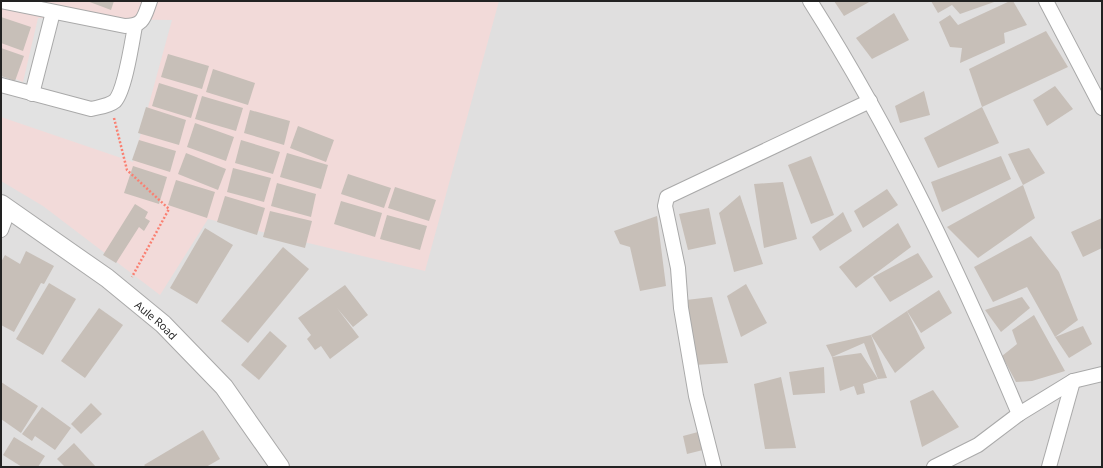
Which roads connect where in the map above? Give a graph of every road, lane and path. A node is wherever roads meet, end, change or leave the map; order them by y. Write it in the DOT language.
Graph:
graph roads {
  1 [pos="1,1"];
  2 [pos="150,1"];
  3 [pos="810,1"];
  4 [pos="1046,1"];
  5 [pos="53,12"];
  6 [pos="135,26"];
  7 [pos="1,85"];
  8 [pos="32,94"];
  9 [pos="870,101"];
  10 [pos="110,103"];
  11 [pos="1102,108"];
  12 [pos="5,206"];
  13 [pos="1,230"];
  14 [pos="124,292"];
  15 [pos="1102,374"];
  16 [pos="1073,381"];
  17 [pos="1019,414"];
  18 [pos="280,467"];
  19 [pos="714,467"];
  20 [pos="934,467"];
  21 [pos="1049,467"];
  1 -- 5 [label="street"];
  2 -- 6 [label="street"];
  3 -- 9 [label="street"];
  4 -- 11 [label="street"];
  5 -- 6 [label="street"];
  5 -- 8 [label="street"];
  6 -- 10 [label="street"];
  7 -- 8 [label="street"];
  8 -- 10 [label="street"];
  9 -- 17 [label="street"];
  9 -- 19 [label="street"];
  10 -- 14 [label="path"];
  12 -- 13 [label="street"];
  12 -- 14 [label="street, Aule Road"];
  14 -- 18 [label="street, Aule Road"];
  15 -- 16 [label="street"];
  16 -- 17 [label="street"];
  16 -- 21 [label="street"];
  17 -- 20 [label="street"];
}
